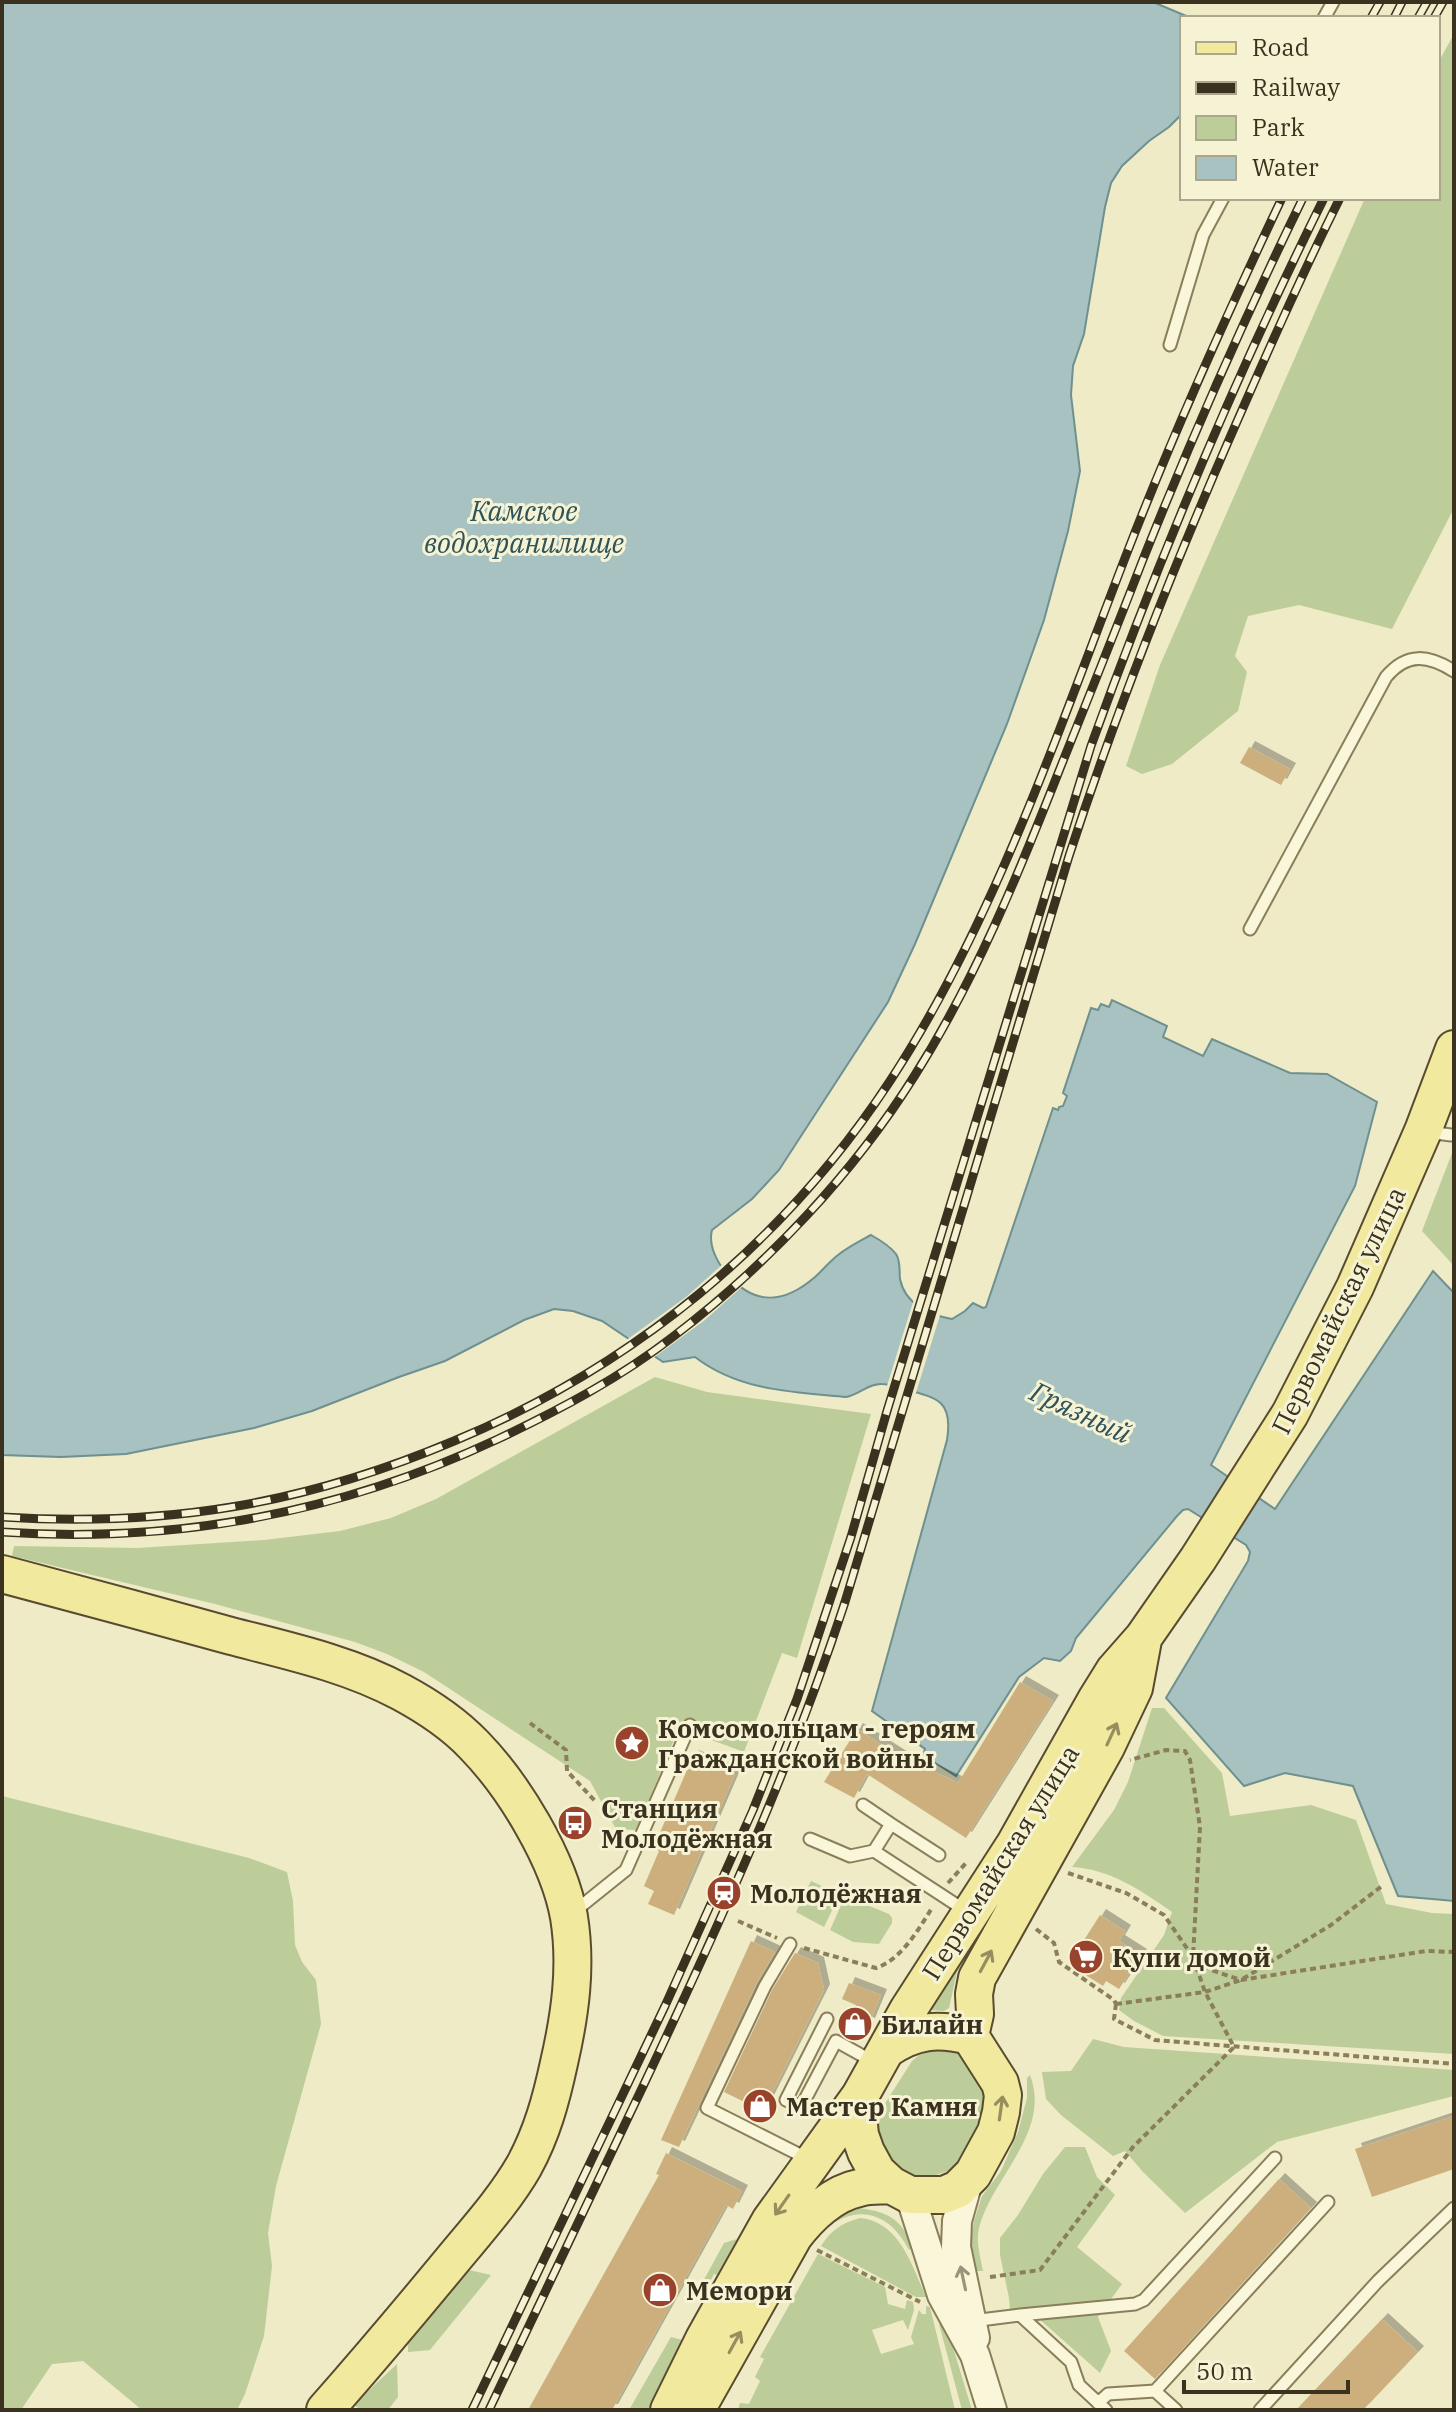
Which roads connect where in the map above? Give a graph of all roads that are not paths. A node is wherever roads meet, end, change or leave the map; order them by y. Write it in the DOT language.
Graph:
graph roads {
  1 [pos="1222,200"];
  2 [pos="1170,345"];
  3 [pos="1454,671"];
  4 [pos="1250,929"];
  5 [pos="1454,1049"];
  6 [pos="2,1574"];
  7 [pos="1143,1638"];
  8 [pos="690,1725"];
  9 [pos="863,1805"];
  10 [pos="891,1824"];
  11 [pos="810,1839"];
  12 [pos="874,1851"];
  13 [pos="939,1855"];
  14 [pos="956,1904"];
  15 [pos="569,1916"];
  16 [pos="790,1944"];
  17 [pos="827,2019"];
  18 [pos="821,2032"];
  19 [pos="970,2036"];
  20 [pos="836,2041"];
  21 [pos="882,2057"];
  22 [pos="860,2096"];
  23 [pos="1275,2158"];
  24 [pos="812,2161"];
  25 [pos="969,2178"];
  26 [pos="900,2190"];
  27 [pos="1328,2202"];
  28 [pos="1454,2208"];
  29 [pos="1020,2315"];
  30 [pos="972,2321"];
  31 [pos="975,2355"];
  32 [pos="1155,2391"];
  33 [pos="1102,2406"];
  34 [pos="325,2410"];
  35 [pos="669,2410"];
  36 [pos="696,2410"];
  37 [pos="992,2410"];
  38 [pos="1176,2410"];
  39 [pos="1260,2410"];
  1 -- 2 [label="lane"];
  3 -- 4 [label="lane"];
  5 -- 7 [label="main road, Первомайская улица"];
  6 -- 15 [label="main road"];
  7 -- 14 [label="main road, Первомайская улица"];
  19 -- 7 [label="main road, Первомайская улица, one-way"];
  8 -- 15 [label="lane"];
  9 -- 10 [label="lane"];
  10 -- 12 [label="lane"];
  10 -- 13 [label="lane"];
  11 -- 12 [label="lane"];
  12 -- 14 [label="lane"];
  14 -- 21 [label="main road, Первомайская улица"];
  15 -- 34 [label="main road"];
  16 -- 24 [label="lane"];
  17 -- 18 [label="lane"];
  18 -- 20 [label="lane"];
  18 -- 20 [label="lane"];
  19 -- 21 [label="main road"];
  25 -- 19 [label="main road, one-way"];
  20 -- 21 [label="lane"];
  21 -- 22 [label="main road"];
  22 -- 24 [label="main road"];
  22 -- 26 [label="main road"];
  23 -- 29 [label="lane"];
  24 -- 35 [label="main road, one-way"];
  25 -- 26 [label="main road"];
  30 -- 25 [label="street, one-way"];
  26 -- 31 [label="street"];
  36 -- 26 [label="main road, one-way"];
  27 -- 32 [label="lane"];
  28 -- 39 [label="lane"];
  29 -- 30 [label="lane"];
  29 -- 33 [label="lane"];
  30 -- 31 [label="street"];
  31 -- 37 [label="street"];
  32 -- 33 [label="lane"];
  32 -- 38 [label="lane"];
}
